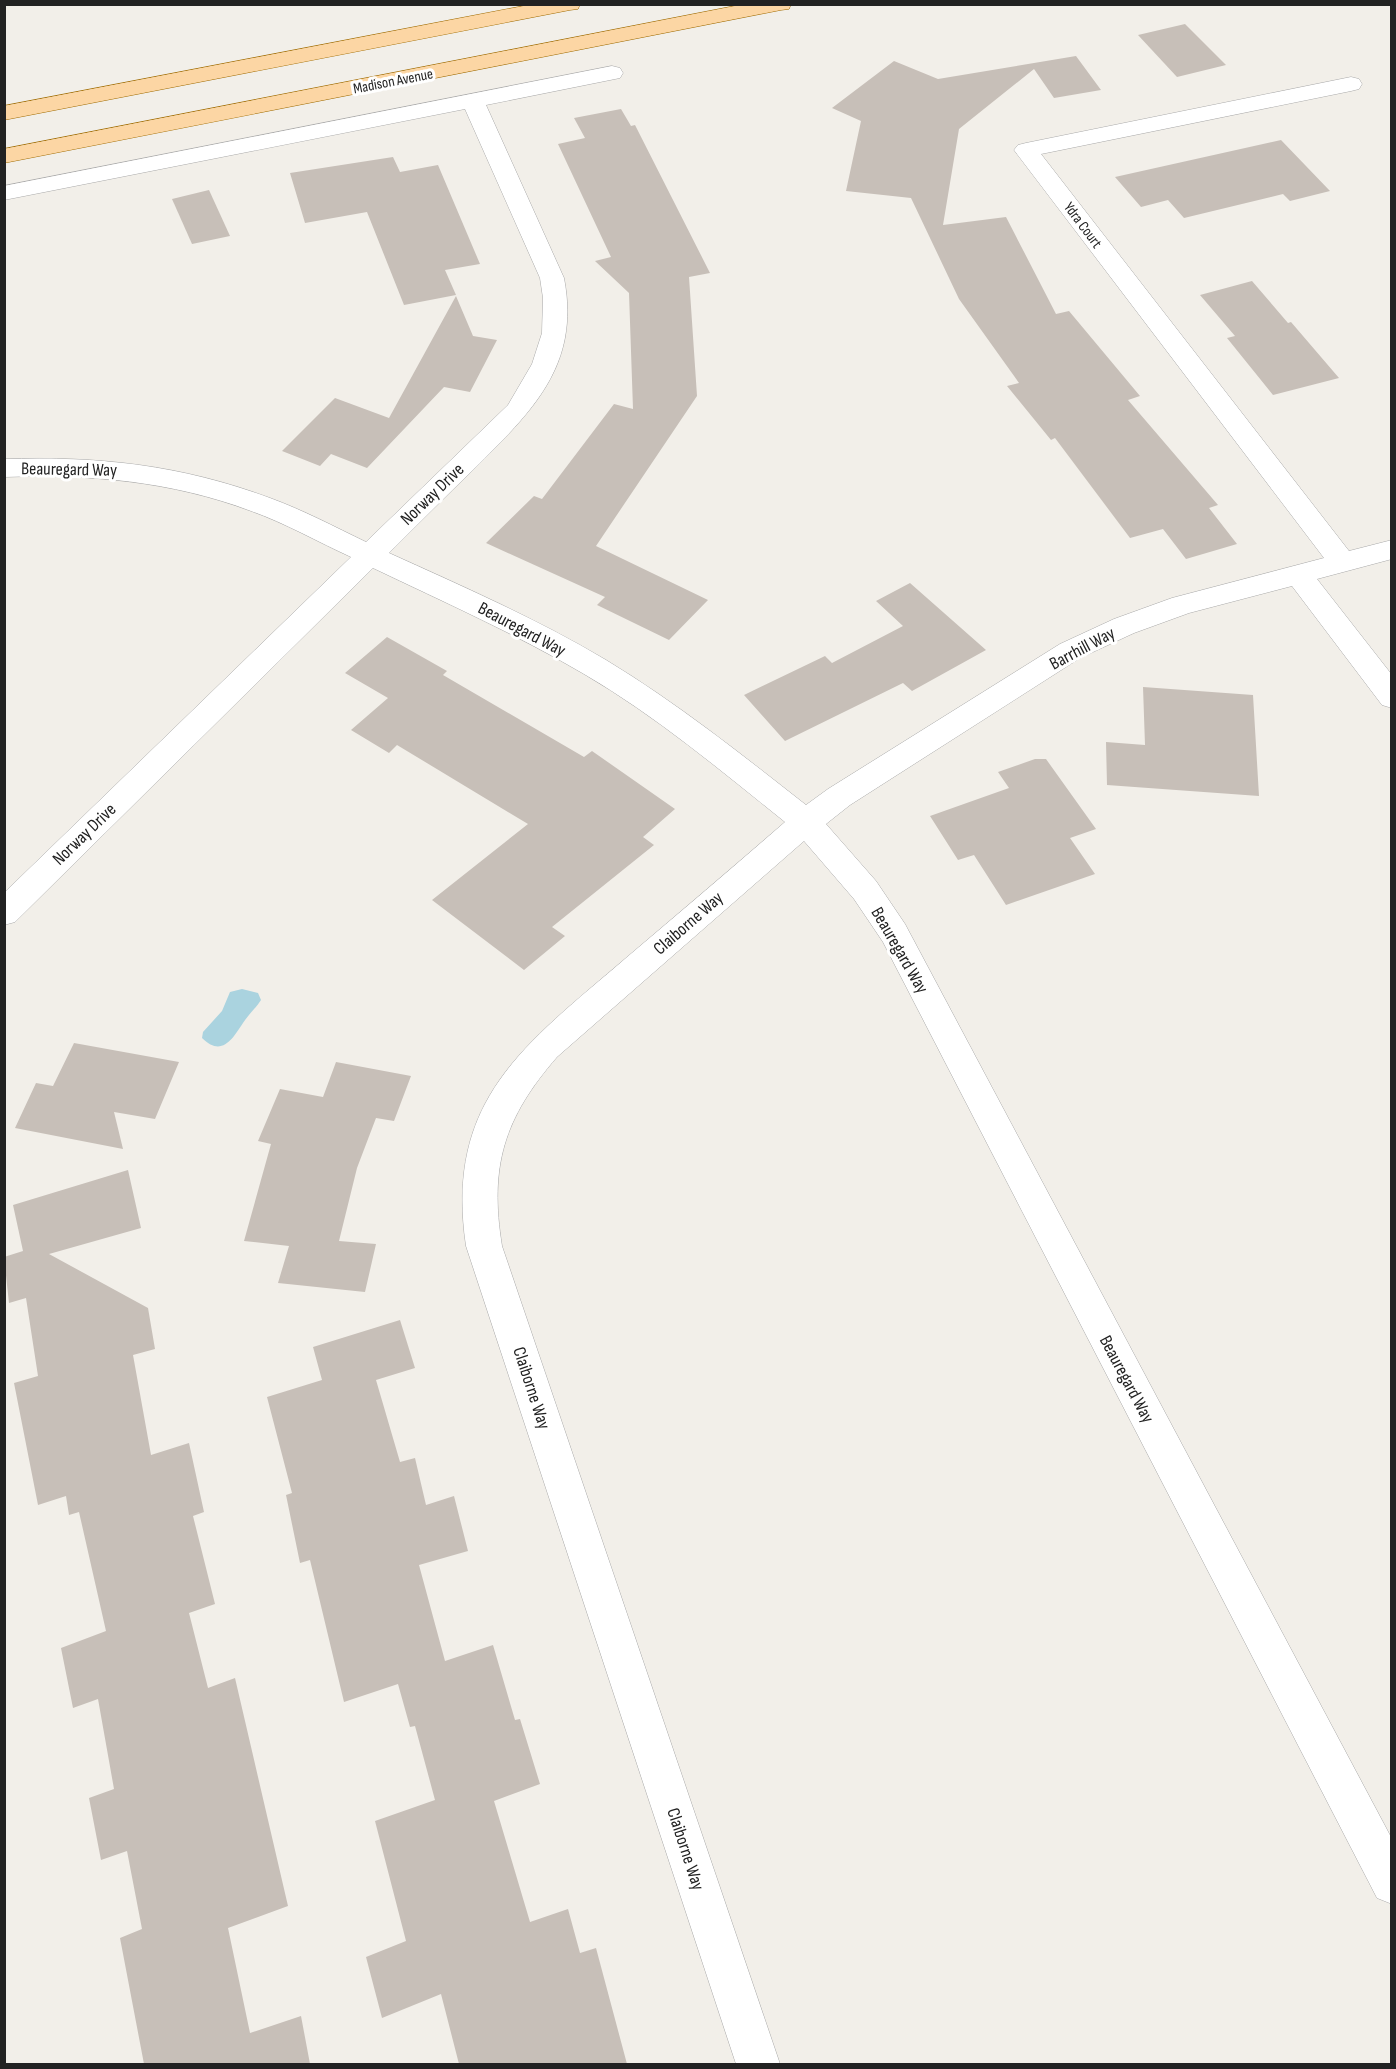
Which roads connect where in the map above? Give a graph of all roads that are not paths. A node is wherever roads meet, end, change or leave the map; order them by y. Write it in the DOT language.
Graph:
graph roads {
  1 [pos="570,4"];
  2 [pos="781,4"];
  3 [pos="612,73"];
  4 [pos="1351,84"];
  5 [pos="473,101"];
  6 [pos="4,113"];
  7 [pos="4,156"];
  8 [pos="4,193"];
  9 [pos="4,468"];
  10 [pos="1392,549"];
  11 [pos="369,555"];
  12 [pos="1342,562"];
  13 [pos="1298,574"];
  14 [pos="1392,697"];
  15 [pos="806,822"];
  16 [pos="4,913"];
  17 [pos="1392,1882"];
  18 [pos="758,2064"];
  1 -- 6 [label="main road"];
  2 -- 7 [label="main road, Madison Avenue"];
  3 -- 5 [label="street"];
  4 -- 12 [label="street, Ydra Court"];
  5 -- 8 [label="street"];
  5 -- 11 [label="street, Norway Drive"];
  9 -- 11 [label="street, Beauregard Way"];
  10 -- 12 [label="street, Barrhill Way"];
  11 -- 15 [label="street, Beauregard Way"];
  11 -- 16 [label="street, Norway Drive"];
  12 -- 13 [label="street, Barrhill Way"];
  13 -- 14 [label="street"];
  13 -- 15 [label="street, Barrhill Way"];
  15 -- 17 [label="street, Beauregard Way"];
  15 -- 18 [label="street, Claiborne Way"];
}
